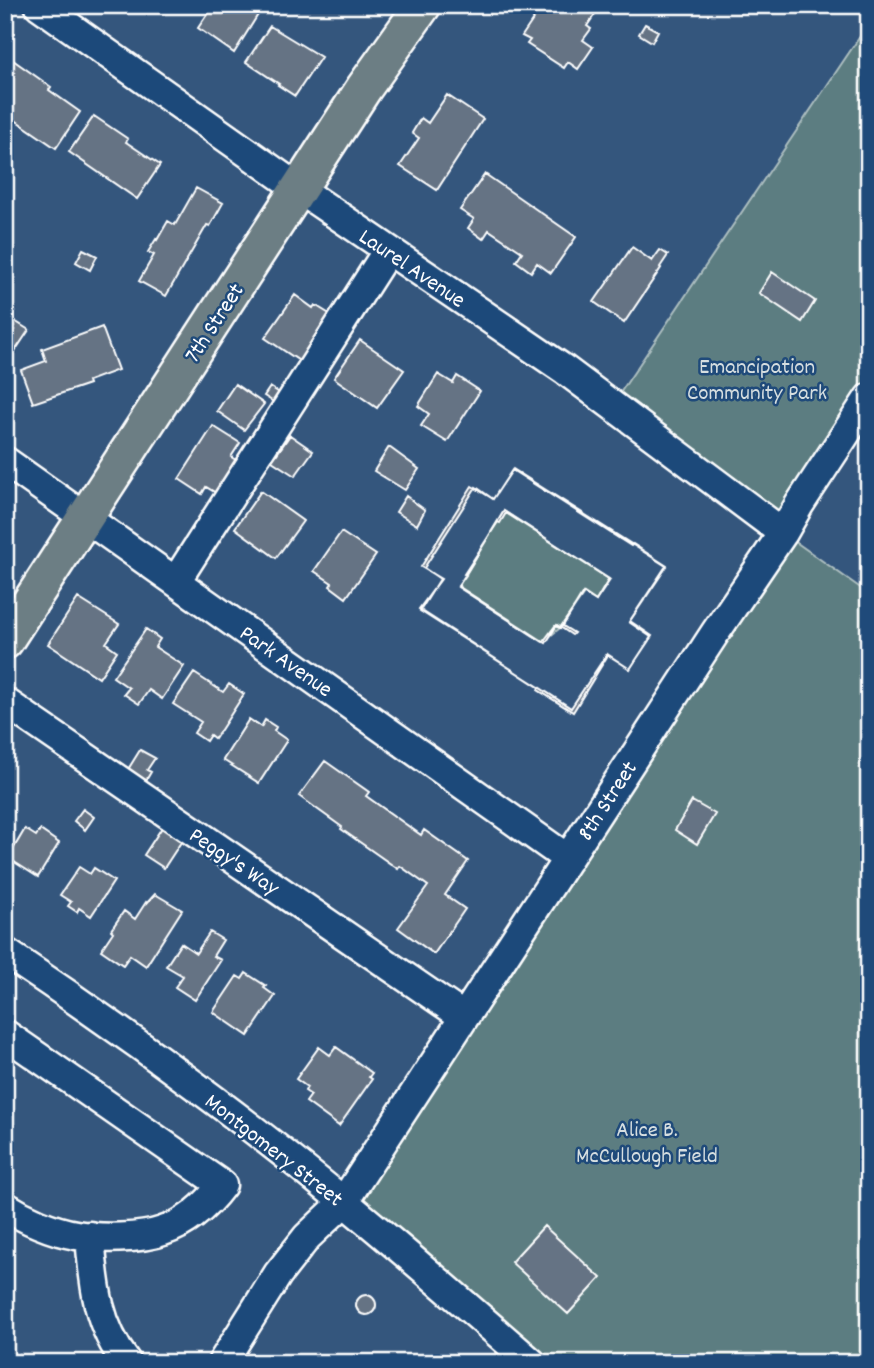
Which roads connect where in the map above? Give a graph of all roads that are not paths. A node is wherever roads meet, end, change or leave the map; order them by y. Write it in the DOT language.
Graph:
graph roads {
  1 [pos="39,5"];
  2 [pos="423,5"];
  3 [pos="299,189"];
  4 [pos="388,250"];
  5 [pos="869,398"];
  6 [pos="5,461"];
  7 [pos="86,517"];
  8 [pos="783,533"];
  9 [pos="176,581"];
  10 [pos="5,641"];
  11 [pos="5,702"];
  12 [pos="568,859"];
  13 [pos="5,952"];
  14 [pos="464,1017"];
  15 [pos="5,1034"];
  16 [pos="343,1202"];
  17 [pos="5,1206"];
  18 [pos="90,1236"];
  19 [pos="127,1363"];
  20 [pos="222,1363"];
  21 [pos="532,1363"];
  1 -- 3 [label="street, Laurel Avenue"];
  2 -- 3 [label="main road, 7th Street"];
  3 -- 4 [label="street, Laurel Avenue"];
  3 -- 7 [label="main road, 7th Street"];
  4 -- 8 [label="street, Laurel Avenue"];
  4 -- 9 [label="street"];
  5 -- 8 [label="street, 8th Street"];
  6 -- 7 [label="street, Park Avenue"];
  7 -- 9 [label="street, Park Avenue"];
  7 -- 10 [label="main road, 7th Street"];
  8 -- 12 [label="street, 8th Street"];
  9 -- 12 [label="street, Park Avenue"];
  11 -- 14 [label="street, Peggy's Way"];
  12 -- 14 [label="street, 8th Street"];
  13 -- 16 [label="street, Montgomery Street"];
  14 -- 16 [label="street, 8th Street"];
  15 -- 18 [label="street"];
  16 -- 20 [label="street, 8th Street"];
  16 -- 21 [label="street, Montgomery Street"];
  17 -- 18 [label="street"];
  18 -- 19 [label="street"];
}
